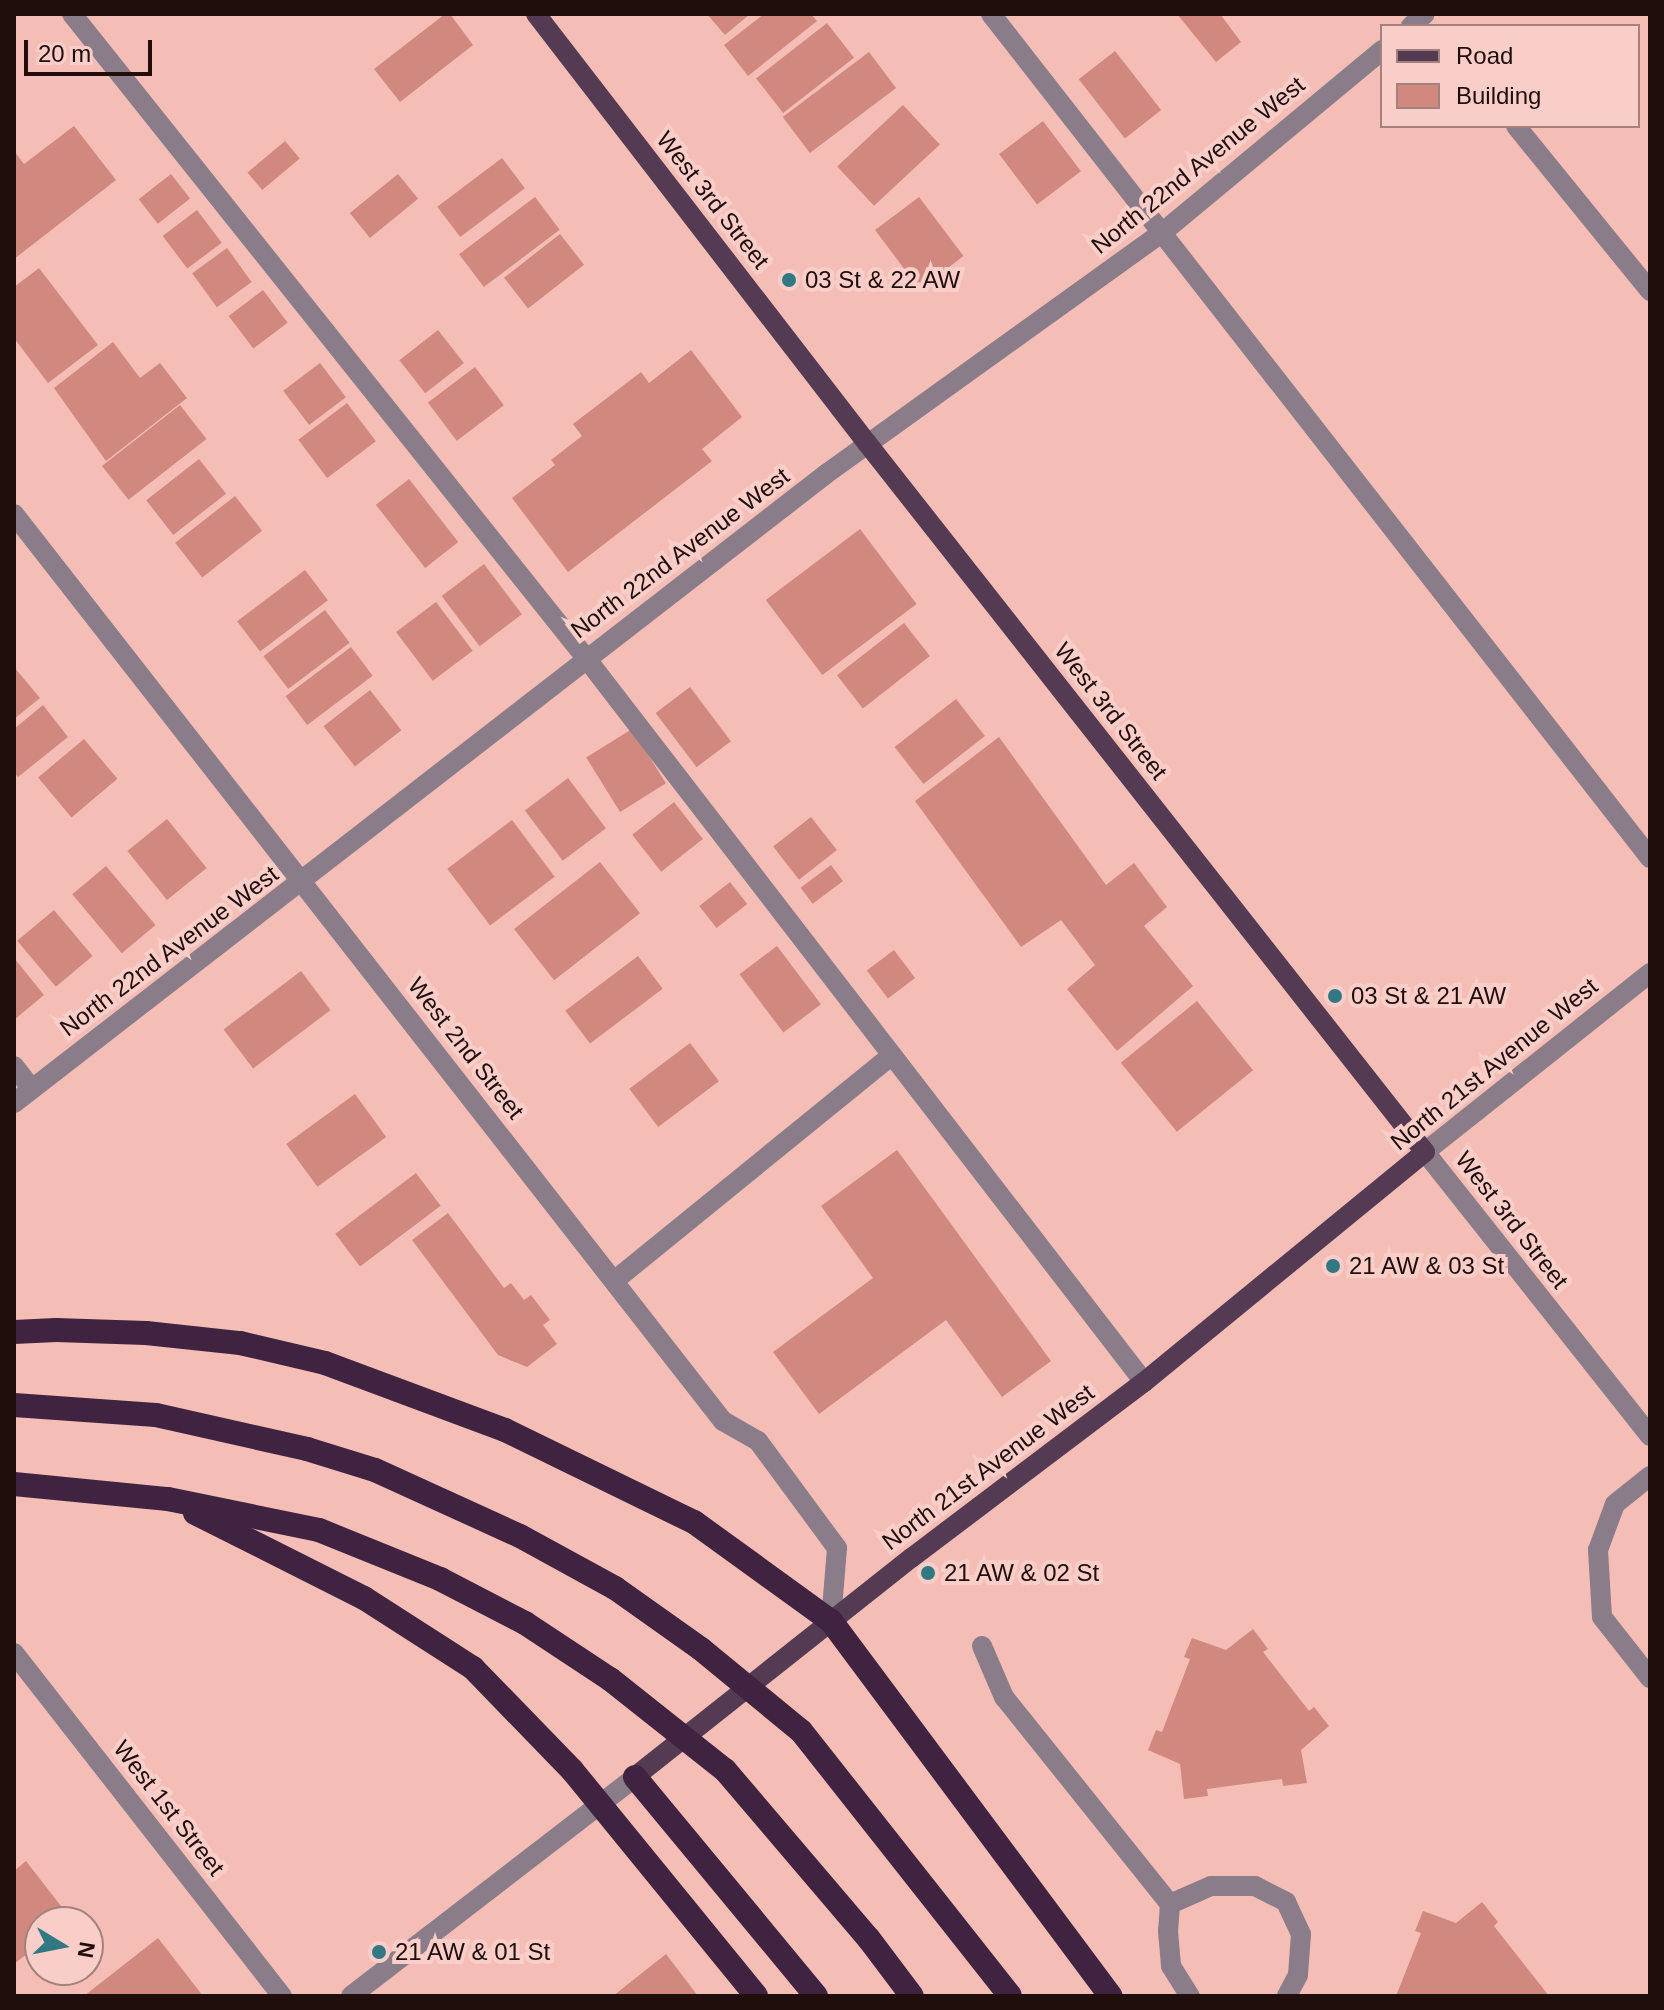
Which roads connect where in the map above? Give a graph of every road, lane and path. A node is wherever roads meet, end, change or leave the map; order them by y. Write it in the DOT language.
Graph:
graph roads {
  1 [pos="72,14"];
  2 [pos="536,14"];
  3 [pos="991,14"];
  4 [pos="1380,52"];
  5 [pos="1518,128"];
  6 [pos="1163,232"];
  7 [pos="1650,291"];
  8 [pos="867,443"];
  9 [pos="14,514"];
  10 [pos="586,658"];
  11 [pos="1650,858"];
  12 [pos="304,881"];
  13 [pos="1650,973"];
  14 [pos="892,1055"];
  15 [pos="14,1066"];
  16 [pos="32,1089"];
  17 [pos="14,1103"];
  18 [pos="1425,1152"];
  19 [pos="614,1281"];
  20 [pos="14,1332"];
  21 [pos="1144,1382"];
  22 [pos="14,1405"];
  23 [pos="1650,1436"];
  24 [pos="1650,1476"];
  25 [pos="14,1484"];
  26 [pos="168,1499"];
  27 [pos="831,1621"];
  28 [pos="982,1646"];
  29 [pos="14,1653"];
  30 [pos="1650,1678"];
  31 [pos="635,1777"];
  32 [pos="1170,1904"];
  33 [pos="749,1987"];
  34 [pos="282,1996"];
  35 [pos="351,1996"];
  36 [pos="816,1996"];
  37 [pos="912,1996"];
  38 [pos="1010,1996"];
  39 [pos="1111,1996"];
  40 [pos="1190,1996"];
  41 [pos="1287,1996"];
  1 -- 10 [label="street"];
  2 -- 8 [label="main road, West 3rd Street"];
  3 -- 6 [label="street"];
  4 -- 6 [label="street, North 22nd Avenue West"];
  5 -- 7 [label="street"];
  6 -- 8 [label="street, North 22nd Avenue West"];
  6 -- 11 [label="street"];
  8 -- 10 [label="street, North 22nd Avenue West"];
  8 -- 18 [label="main road, West 3rd Street"];
  9 -- 12 [label="street, West 2nd Street"];
  10 -- 12 [label="street, North 22nd Avenue West"];
  10 -- 14 [label="street"];
  12 -- 16 [label="street, North 22nd Avenue West"];
  12 -- 19 [label="street, West 2nd Street"];
  13 -- 18 [label="street, North 21st Avenue West"];
  14 -- 19 [label="street"];
  14 -- 21 [label="street"];
  15 -- 16 [label="street"];
  16 -- 17 [label="street, North 22nd Avenue West"];
  18 -- 21 [label="main road, North 21st Avenue West"];
  18 -- 23 [label="street, West 3rd Street"];
  19 -- 27 [label="street, West 2nd Street"];
  20 -- 27 [label="highway"];
  21 -- 27 [label="main road, North 21st Avenue West"];
  22 -- 38 [label="highway"];
  24 -- 30 [label="street"];
  25 -- 26 [label="highway"];
  26 -- 33 [label="highway"];
  26 -- 37 [label="highway"];
  27 -- 31 [label="main road, North 21st Avenue West"];
  27 -- 39 [label="highway"];
  28 -- 32 [label="street"];
  29 -- 34 [label="street, West 1st Street"];
  31 -- 35 [label="street, North 21st Avenue West"];
  31 -- 36 [label="highway"];
  32 -- 40 [label="street"];
  32 -- 41 [label="street"];
}
